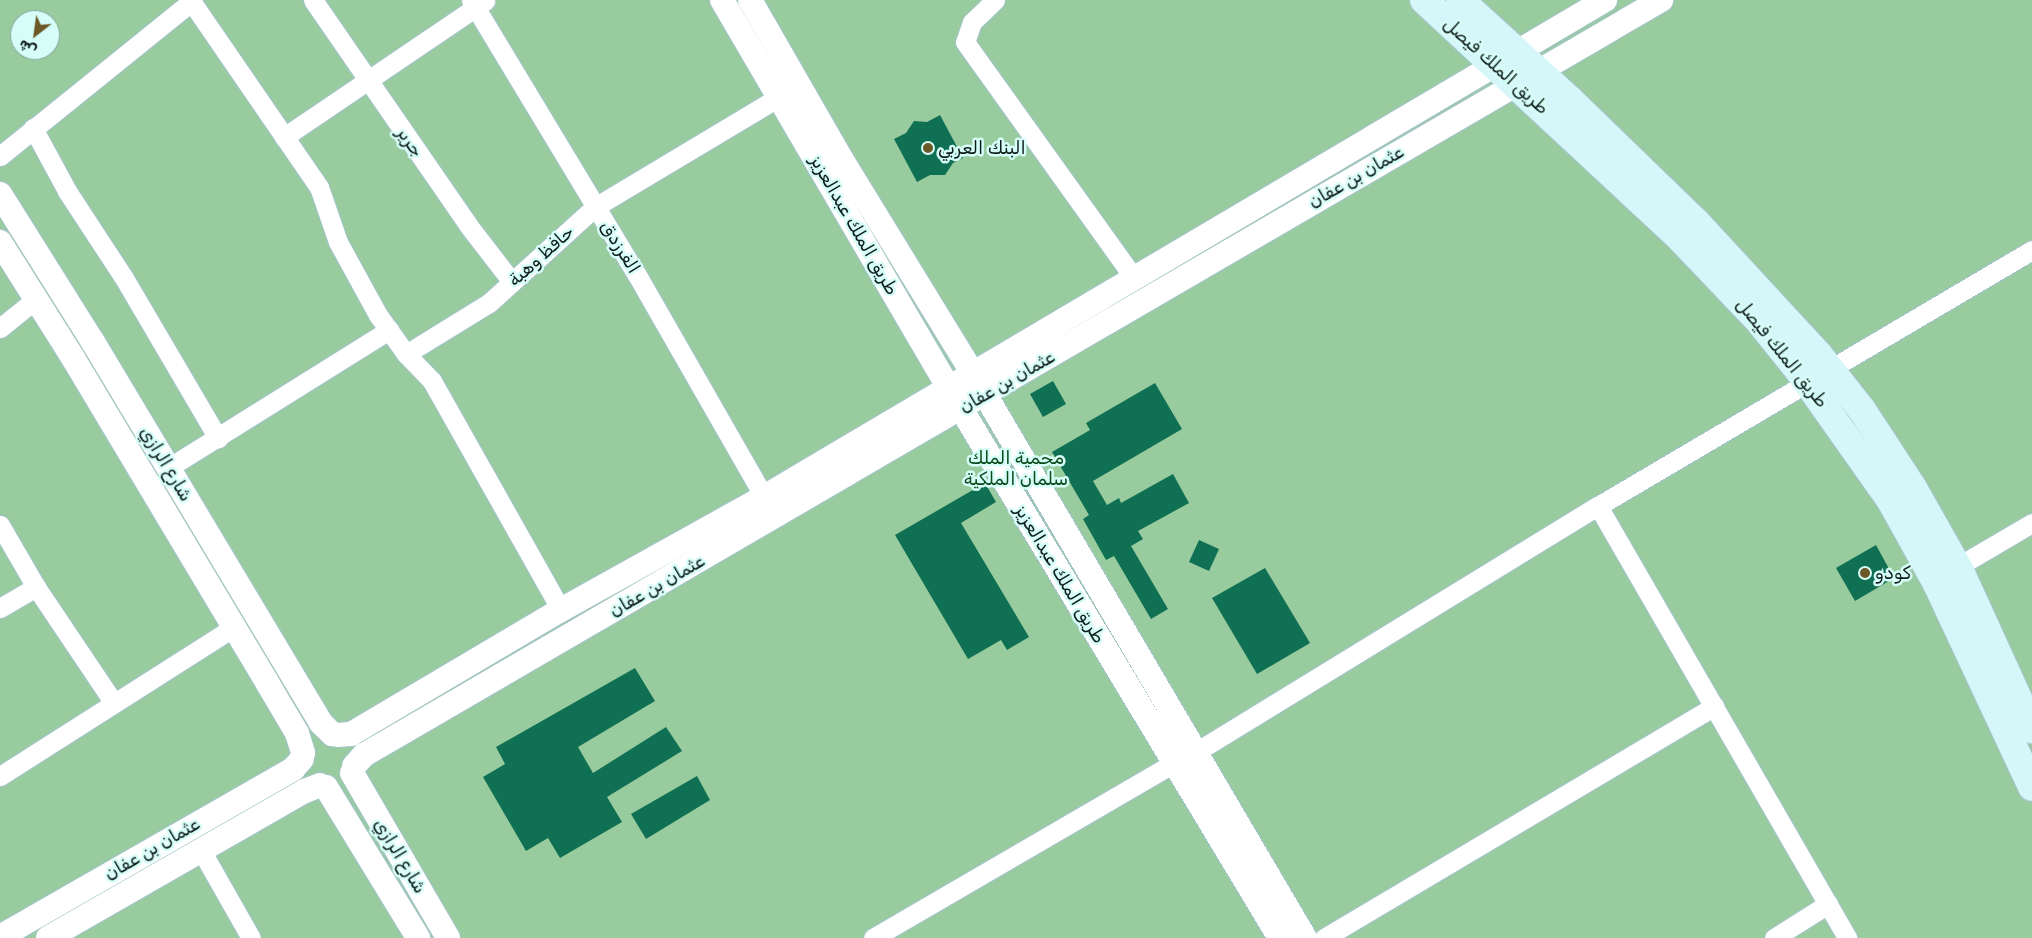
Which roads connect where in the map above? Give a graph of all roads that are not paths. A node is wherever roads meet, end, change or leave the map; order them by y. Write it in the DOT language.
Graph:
graph roads {
  1 [pos="313,0"];
  2 [pos="722,0"];
  3 [pos="750,0"];
  4 [pos="995,0"];
  5 [pos="1424,0"];
  6 [pos="1460,0"];
  7 [pos="1605,0"];
  8 [pos="1661,0"];
  9 [pos="192,1"];
  10 [pos="477,2"];
  11 [pos="1516,52"];
  12 [pos="1492,64"];
  13 [pos="1528,78"];
  14 [pos="368,82"];
  15 [pos="779,97"];
  16 [pos="33,128"];
  17 [pos="284,137"];
  18 [pos="0,156"];
  19 [pos="0,194"];
  20 [pos="595,207"];
  21 [pos="0,242"];
  22 [pos="2032,250"];
  23 [pos="1134,278"];
  24 [pos="512,282"];
  25 [pos="36,299"];
  26 [pos="0,328"];
  27 [pos="389,330"];
  28 [pos="406,354"];
  29 [pos="973,374"];
  30 [pos="1819,376"];
  31 [pos="948,387"];
  32 [pos="985,395"];
  33 [pos="961,409"];
  34 [pos="218,438"];
  35 [pos="168,468"];
  36 [pos="764,497"];
  37 [pos="1598,506"];
  38 [pos="2032,523"];
  39 [pos="0,525"];
  40 [pos="1958,567"];
  41 [pos="36,587"];
  42 [pos="0,608"];
  43 [pos="561,610"];
  44 [pos="234,627"];
  45 [pos="114,703"];
  46 [pos="1714,706"];
  47 [pos="2032,729"];
  48 [pos="335,734"];
  49 [pos="1196,752"];
  50 [pos="302,756"];
  51 [pos="1174,762"];
  52 [pos="353,770"];
  53 [pos="0,776"];
  54 [pos="323,786"];
  55 [pos="2032,787"];
  56 [pos="201,850"];
  57 [pos="1828,904"];
  58 [pos="0,937"];
  59 [pos="48,938"];
  60 [pos="251,938"];
  61 [pos="418,938"];
  62 [pos="448,938"];
  63 [pos="873,938"];
  64 [pos="1280,938"];
  65 [pos="1305,938"];
  66 [pos="1324,938"];
  67 [pos="1774,938"];
  68 [pos="1847,938"];
  1 -- 14 [label="street, جرير"];
  2 -- 15 [label="street, طريق الملك عبدالعزيز"];
  3 -- 29 [label="street, طريق الملك عبدالعزيز"];
  4 -- 23 [label="street"];
  5 -- 12 [label="main road, طريق الملك فيصل"];
  6 -- 11 [label="main road, طريق الملك فيصل"];
  7 -- 11 [label="street, عثمان بن عفان"];
  8 -- 13 [label="street, عثمان بن عفان"];
  9 -- 16 [label="street"];
  9 -- 17 [label="street"];
  10 -- 14 [label="street"];
  10 -- 20 [label="street, الفرزدق"];
  11 -- 12 [label="street, عثمان بن عفان"];
  11 -- 13 [label="main road, طريق الملك فيصل"];
  12 -- 13 [label="main road, طريق الملك فيصل"];
  12 -- 23 [label="street, عثمان بن عفان"];
  13 -- 30 [label="main road, طريق الملك فيصل"];
  13 -- 32 [label="street, عثمان بن عفان"];
  14 -- 17 [label="street"];
  14 -- 24 [label="street, جرير"];
  15 -- 20 [label="street, حافظ وهبة"];
  15 -- 31 [label="street, طريق الملك عبدالعزيز"];
  16 -- 18 [label="street"];
  16 -- 34 [label="street"];
  17 -- 27 [label="street"];
  19 -- 35 [label="street, شارع الرازي"];
  20 -- 24 [label="street, حافظ وهبة"];
  20 -- 36 [label="street, الفرزدق"];
  21 -- 25 [label="street, شارع الرازي"];
  22 -- 30 [label="street"];
  23 -- 29 [label="street, عثمان بن عفان"];
  24 -- 28 [label="street, حافظ وهبة"];
  25 -- 26 [label="street"];
  25 -- 44 [label="street, شارع الرازي"];
  27 -- 28 [label="street"];
  27 -- 34 [label="street"];
  28 -- 43 [label="street"];
  29 -- 31 [label="street, عثمان بن عفان"];
  29 -- 32 [label="street, طريق الملك عبدالعزيز"];
  30 -- 37 [label="street"];
  30 -- 40 [label="main road, طريق الملك فيصل"];
  30 -- 55 [label="main road, طريق الملك فيصل"];
  31 -- 33 [label="street, طريق الملك عبدالعزيز"];
  31 -- 36 [label="street, عثمان بن عفان"];
  32 -- 33 [label="street, عثمان بن عفان"];
  32 -- 49 [label="street, طريق الملك عبدالعزيز"];
  33 -- 51 [label="street, طريق الملك عبدالعزيز"];
  33 -- 52 [label="street, عثمان بن عفان"];
  34 -- 35 [label="street"];
  35 -- 48 [label="street, شارع الرازي"];
  36 -- 43 [label="street, عثمان بن عفان"];
  37 -- 46 [label="street"];
  37 -- 49 [label="street"];
  38 -- 40 [label="street"];
  39 -- 41 [label="street"];
  40 -- 47 [label="main road, طريق الملك فيصل"];
  41 -- 42 [label="street"];
  41 -- 45 [label="street"];
  43 -- 48 [label="street, عثمان بن عفان"];
  44 -- 45 [label="street"];
  44 -- 50 [label="street, شارع الرازي"];
  45 -- 53 [label="street"];
  46 -- 57 [label="street"];
  46 -- 66 [label="street"];
  48 -- 50 [label="street"];
  48 -- 52 [label="street"];
  49 -- 65 [label="street, طريق الملك عبدالعزيز"];
  50 -- 54 [label="street"];
  50 -- 58 [label="street, عثمان بن عفان"];
  51 -- 63 [label="street"];
  51 -- 64 [label="street, طريق الملك عبدالعزيز"];
  52 -- 54 [label="street"];
  52 -- 62 [label="street, شارع الرازي"];
  54 -- 56 [label="street, عثمان بن عفان"];
  54 -- 61 [label="street, شارع الرازي"];
  56 -- 59 [label="street, عثمان بن عفان"];
  56 -- 60 [label="street"];
  57 -- 67 [label="street"];
  57 -- 68 [label="street"];
}
